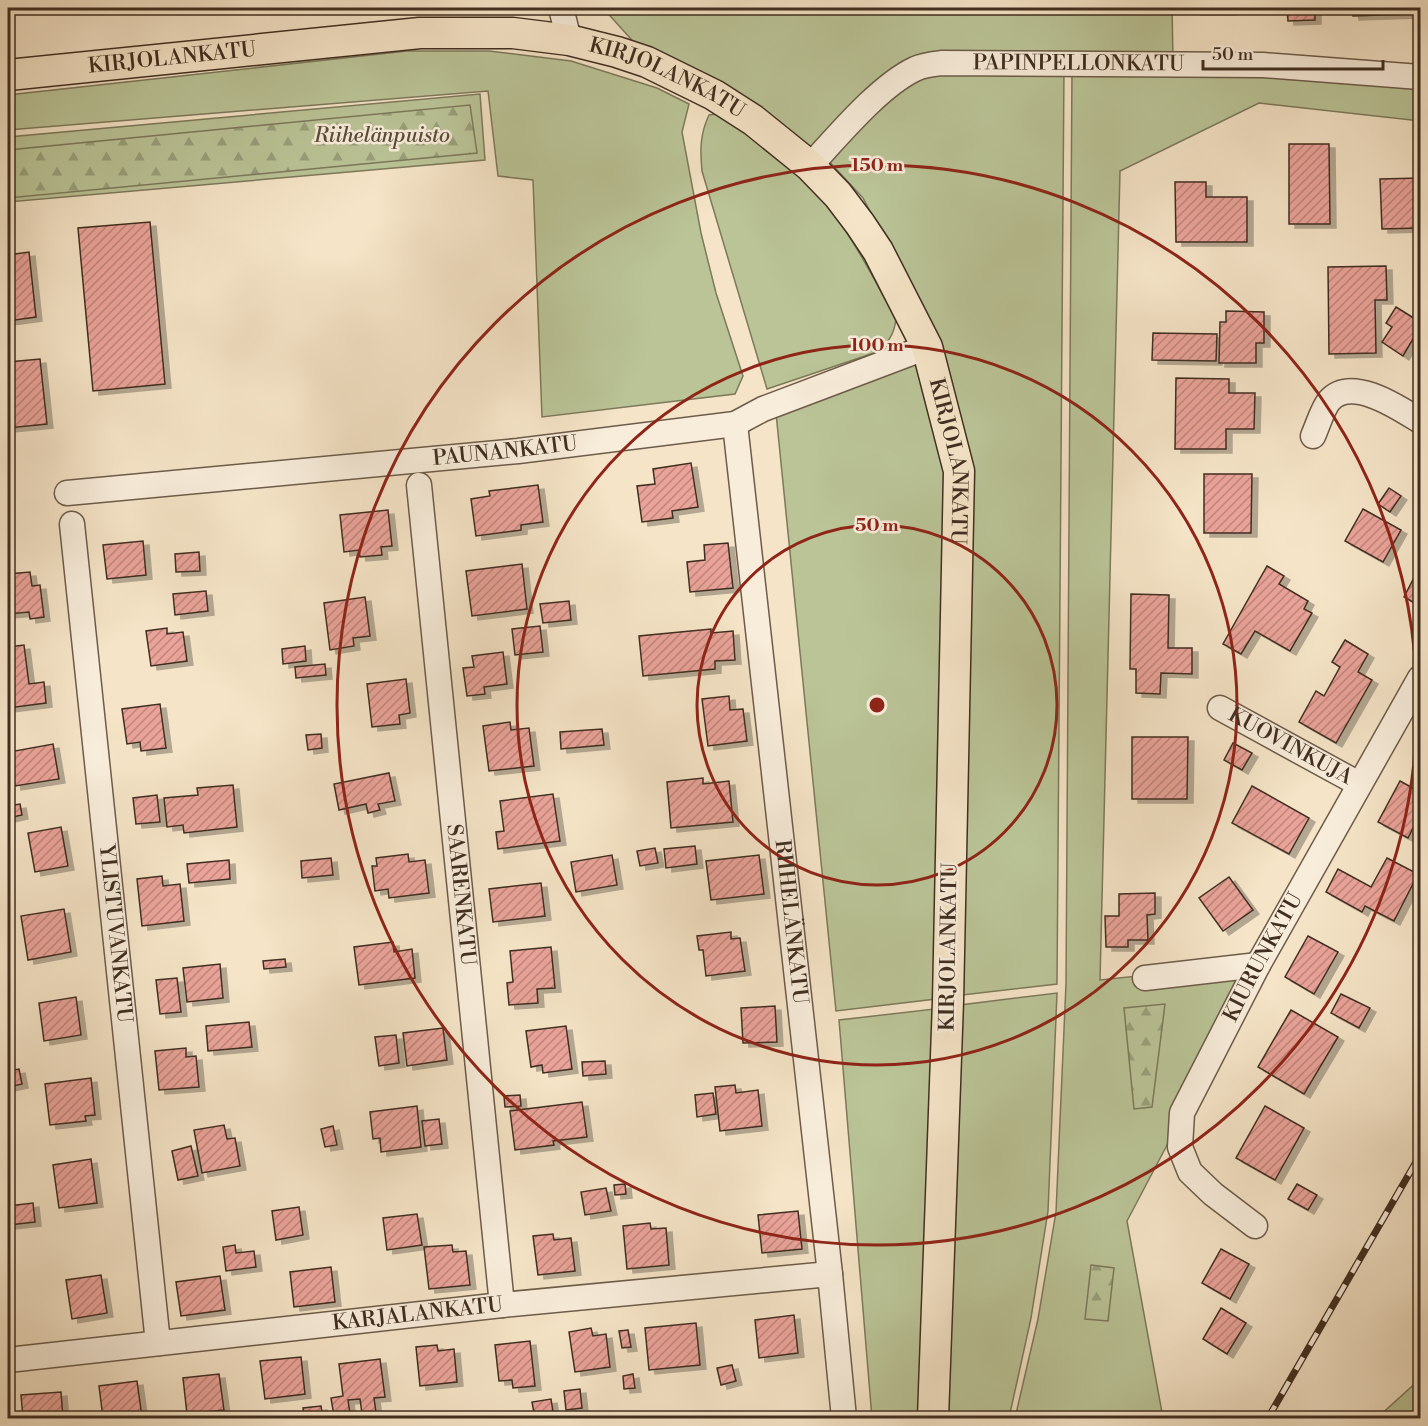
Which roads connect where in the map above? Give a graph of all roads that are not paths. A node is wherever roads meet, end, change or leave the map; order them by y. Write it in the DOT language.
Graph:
graph roads {
  1 [pos="561,8"];
  2 [pos="568,40"];
  3 [pos="8,75"];
  4 [pos="1420,76"];
  5 [pos="810,166"];
  6 [pos="927,347"];
  7 [pos="1420,421"];
  8 [pos="735,424"];
  9 [pos="1313,436"];
  10 [pos="419,485"];
  11 [pos="67,493"];
  12 [pos="72,524"];
  13 [pos="1420,678"];
  14 [pos="1220,708"];
  15 [pos="1359,784"];
  16 [pos="1258,965"];
  17 [pos="1145,978"];
  18 [pos="1255,1226"];
  19 [pos="830,1274"];
  20 [pos="502,1305"];
  21 [pos="158,1343"];
  22 [pos="8,1360"];
  23 [pos="844,1419"];
  24 [pos="933,1419"];
  1 -- 2 [label="street"];
  2 -- 3 [label="main road, KIRJOLANKATU"];
  2 -- 5 [label="main road, KIRJOLANKATU"];
  4 -- 5 [label="street, PAPINPELLONKATU"];
  5 -- 6 [label="main road, KIRJOLANKATU"];
  6 -- 8 [label="street, PAUNANKATU"];
  6 -- 24 [label="main road, KIRJOLANKATU"];
  7 -- 9 [label="street"];
  8 -- 11 [label="street, PAUNANKATU"];
  8 -- 19 [label="street, RIIHELÄNKATU"];
  10 -- 20 [label="street, SAARENKATU"];
  12 -- 21 [label="street, YLISTUVANKATU"];
  13 -- 15 [label="street, KIURUNKATU"];
  14 -- 15 [label="street, KUOVINKUJA"];
  15 -- 16 [label="street, KIURUNKATU"];
  16 -- 17 [label="street"];
  16 -- 18 [label="street, KIURUNKATU"];
  19 -- 20 [label="street, KARJALANKATU"];
  19 -- 23 [label="street, RIIHELÄNKATU"];
  20 -- 21 [label="street, KARJALANKATU"];
  21 -- 22 [label="street, KARJALANKATU"];
}
